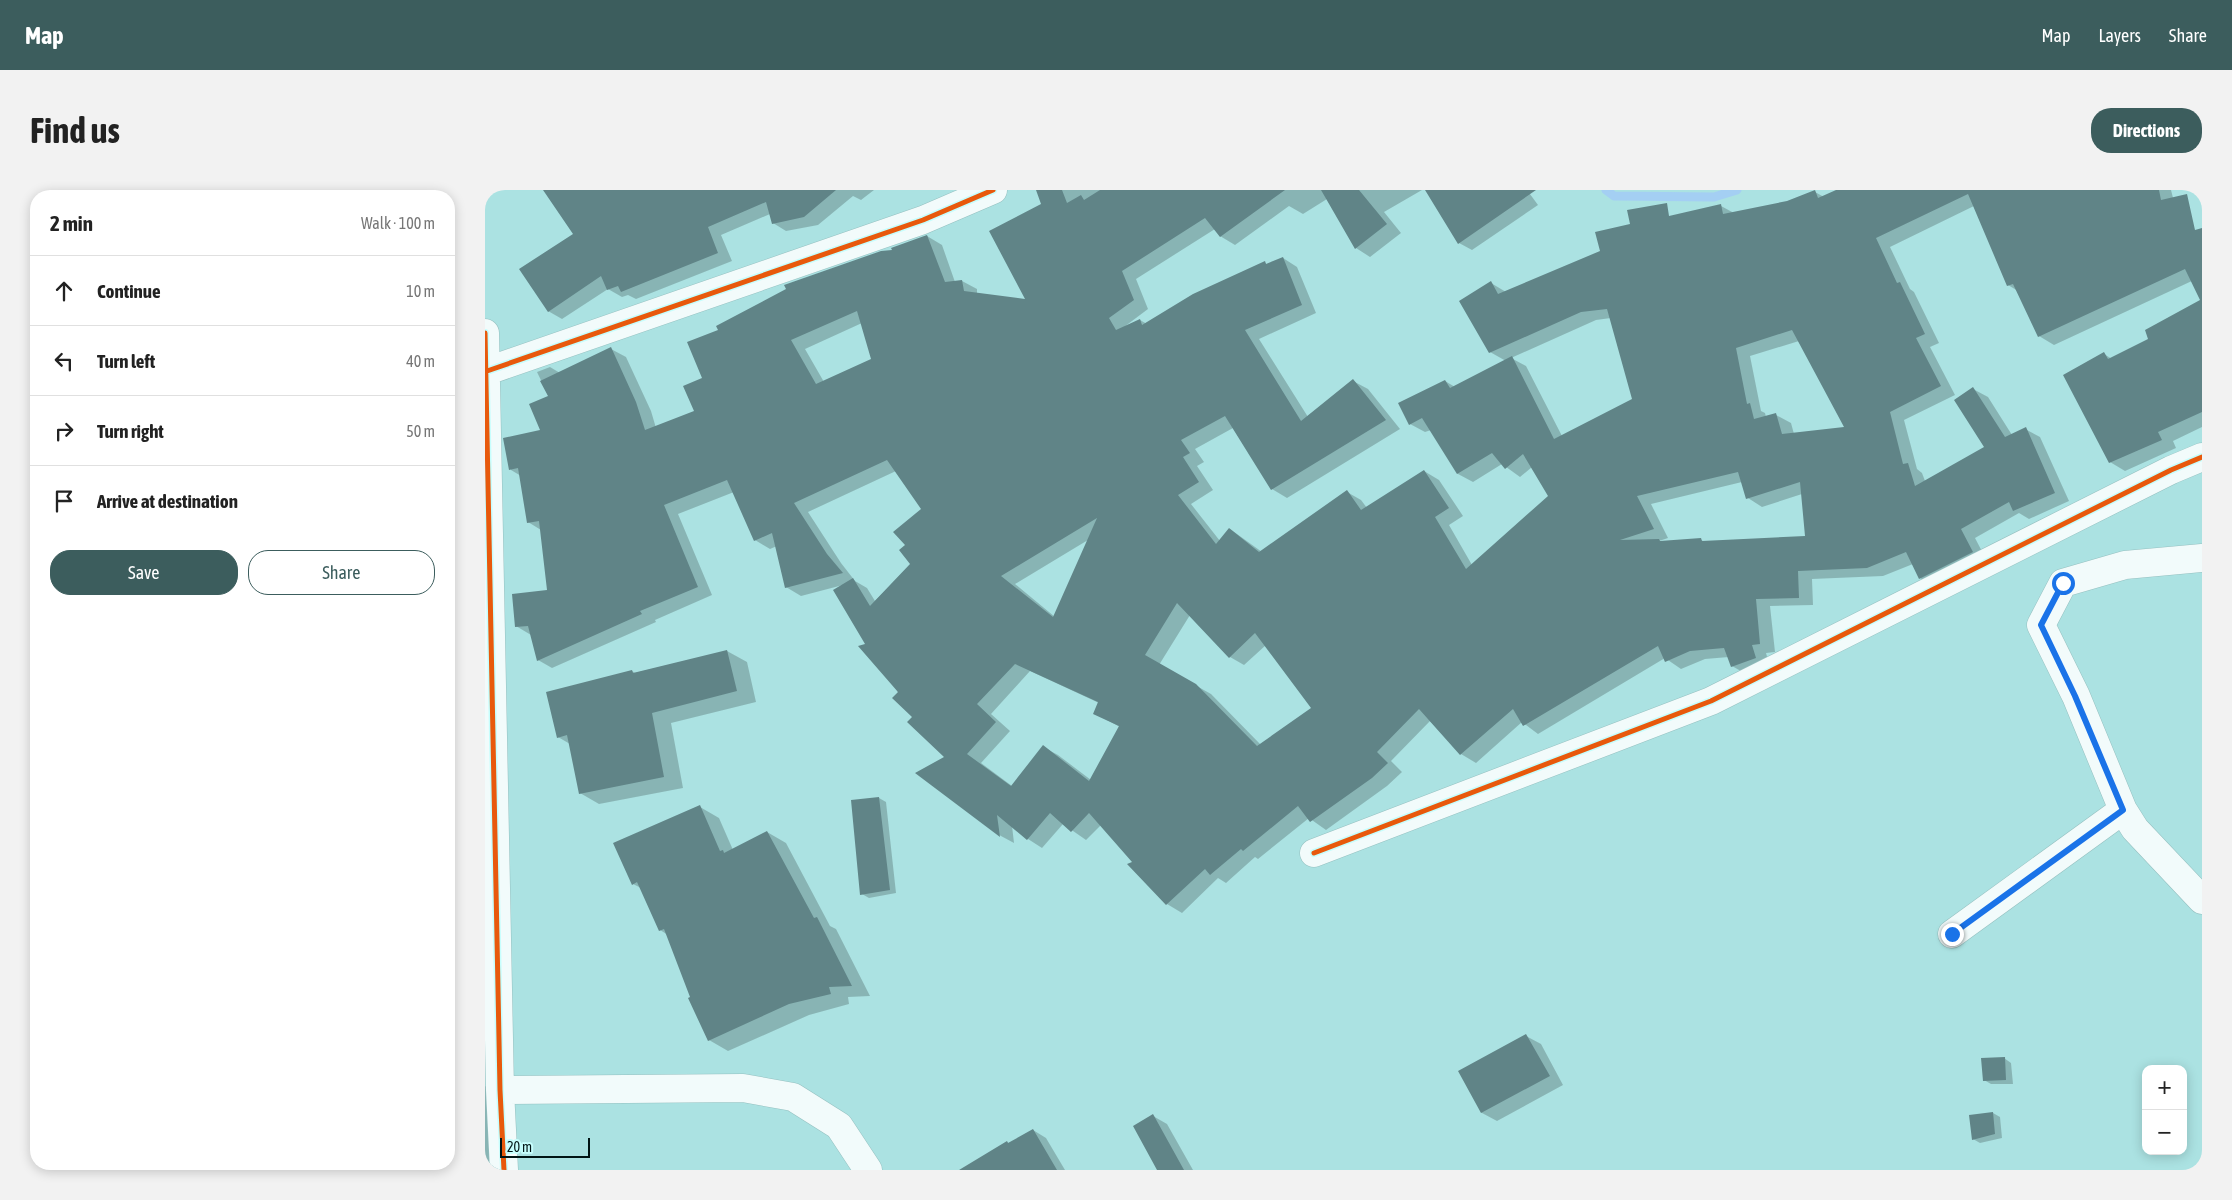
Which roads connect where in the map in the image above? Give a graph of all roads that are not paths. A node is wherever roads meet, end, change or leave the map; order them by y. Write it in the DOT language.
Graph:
graph roads {
  1 [pos="993,190"];
  2 [pos="485,332"];
  3 [pos="487,371"];
  4 [pos="2202,457"];
  5 [pos="2202,558"];
  6 [pos="2123,810"];
  7 [pos="1314,853"];
  8 [pos="2202,900"];
  9 [pos="1952,934"];
  10 [pos="501,1090"];
  11 [pos="504,1170"];
  12 [pos="868,1170"];
  1 -- 3 [label="street"];
  2 -- 3 [label="street"];
  3 -- 10 [label="street"];
  4 -- 7 [label="street"];
  5 -- 6 [label="street"];
  6 -- 8 [label="street"];
  6 -- 9 [label="street"];
  10 -- 11 [label="street"];
  10 -- 12 [label="street"];
}
